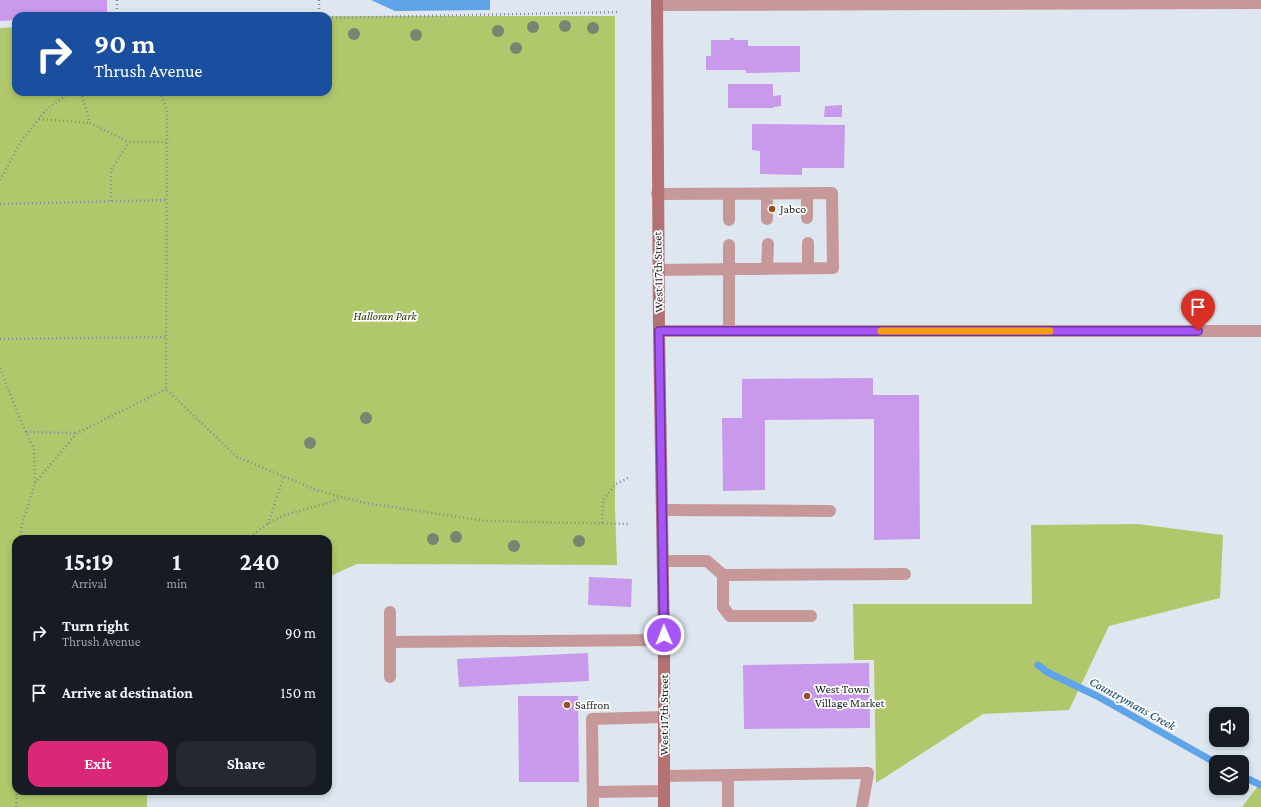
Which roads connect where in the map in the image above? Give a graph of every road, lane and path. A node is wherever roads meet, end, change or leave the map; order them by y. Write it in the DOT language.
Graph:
graph roads {
  1 [pos="117,0"];
  2 [pos="319,0"];
  3 [pos="657,2"];
  4 [pos="1261,3"];
  5 [pos="117,12"];
  6 [pos="319,12"];
  7 [pos="619,12"];
  8 [pos="332,18"];
  9 [pos="65,96"];
  10 [pos="82,96"];
  11 [pos="162,96"];
  12 [pos="39,119"];
  13 [pos="90,123"];
  14 [pos="129,142"];
  15 [pos="166,142"];
  16 [pos="0,180"];
  17 [pos="657,194"];
  18 [pos="728,194"];
  19 [pos="767,194"];
  20 [pos="807,194"];
  21 [pos="166,200"];
  22 [pos="111,201"];
  23 [pos="0,204"];
  24 [pos="807,218"];
  25 [pos="767,219"];
  26 [pos="729,220"];
  27 [pos="808,243"];
  28 [pos="768,244"];
  29 [pos="729,245"];
  30 [pos="808,268"];
  31 [pos="728,269"];
  32 [pos="767,269"];
  33 [pos="658,270"];
  34 [pos="659,331"];
  35 [pos="729,331"];
  36 [pos="1261,331"];
  37 [pos="165,337"];
  38 [pos="0,339"];
  39 [pos="0,368"];
  40 [pos="166,389"];
  41 [pos="26,432"];
  42 [pos="77,433"];
  43 [pos="284,476"];
  44 [pos="628,478"];
  45 [pos="35,483"];
  46 [pos="343,497"];
  47 [pos="662,510"];
  48 [pos="830,511"];
  49 [pos="602,523"];
  50 [pos="268,524"];
  51 [pos="629,524"];
  52 [pos="21,535"];
  53 [pos="252,535"];
  54 [pos="663,561"];
  55 [pos="905,574"];
  56 [pos="722,575"];
  57 [pos="390,612"];
  58 [pos="811,616"];
  59 [pos="664,640"];
  60 [pos="390,642"];
  61 [pos="390,676"];
  62 [pos="664,718"];
  63 [pos="728,774"];
  64 [pos="664,776"];
  65 [pos="664,791"];
  66 [pos="593,792"];
  67 [pos="17,795"];
  68 [pos="16,807"];
  69 [pos="593,807"];
  70 [pos="664,807"];
  71 [pos="728,807"];
  72 [pos="862,807"];
  1 -- 5 [label="path"];
  2 -- 6 [label="path"];
  3 -- 4 [label="street"];
  3 -- 17 [label="main road, West 117th Street"];
  7 -- 8 [label="path"];
  9 -- 12 [label="path"];
  10 -- 13 [label="path"];
  11 -- 15 [label="path"];
  12 -- 13 [label="path"];
  12 -- 16 [label="path"];
  13 -- 14 [label="path"];
  14 -- 15 [label="path"];
  14 -- 22 [label="path"];
  15 -- 21 [label="path"];
  17 -- 18 [label="street"];
  17 -- 33 [label="main road, West 117th Street"];
  18 -- 19 [label="street"];
  18 -- 26 [label="street"];
  19 -- 20 [label="street"];
  19 -- 25 [label="street"];
  20 -- 24 [label="street"];
  20 -- 30 [label="street"];
  21 -- 22 [label="path"];
  21 -- 37 [label="path"];
  22 -- 23 [label="path"];
  27 -- 30 [label="street"];
  28 -- 32 [label="street"];
  29 -- 31 [label="street"];
  30 -- 32 [label="street"];
  31 -- 32 [label="street"];
  31 -- 33 [label="street"];
  31 -- 35 [label="street"];
  33 -- 34 [label="main road, West 117th Street"];
  34 -- 35 [label="street"];
  34 -- 47 [label="main road, West 117th Street"];
  35 -- 36 [label="street"];
  37 -- 38 [label="path"];
  37 -- 40 [label="path"];
  39 -- 41 [label="path"];
  40 -- 42 [label="path"];
  40 -- 43 [label="path"];
  41 -- 42 [label="path"];
  41 -- 45 [label="path"];
  42 -- 45 [label="path"];
  43 -- 46 [label="path"];
  43 -- 50 [label="path"];
  44 -- 49 [label="path"];
  45 -- 52 [label="path"];
  46 -- 49 [label="path"];
  46 -- 50 [label="path"];
  47 -- 48 [label="street"];
  47 -- 54 [label="main road, West 117th Street"];
  49 -- 51 [label="path"];
  50 -- 53 [label="path"];
  54 -- 56 [label="street"];
  54 -- 59 [label="main road, West 117th Street"];
  55 -- 56 [label="street"];
  56 -- 58 [label="street"];
  57 -- 60 [label="street"];
  59 -- 60 [label="street"];
  59 -- 62 [label="main road, West 117th Street"];
  60 -- 61 [label="street"];
  62 -- 64 [label="main road, West 117th Street"];
  62 -- 66 [label="street"];
  63 -- 64 [label="street"];
  63 -- 71 [label="street"];
  63 -- 72 [label="street"];
  64 -- 65 [label="main road, West 117th Street"];
  65 -- 66 [label="street"];
  65 -- 70 [label="main road, West 117th Street"];
  66 -- 69 [label="street"];
  67 -- 68 [label="path"];
}
